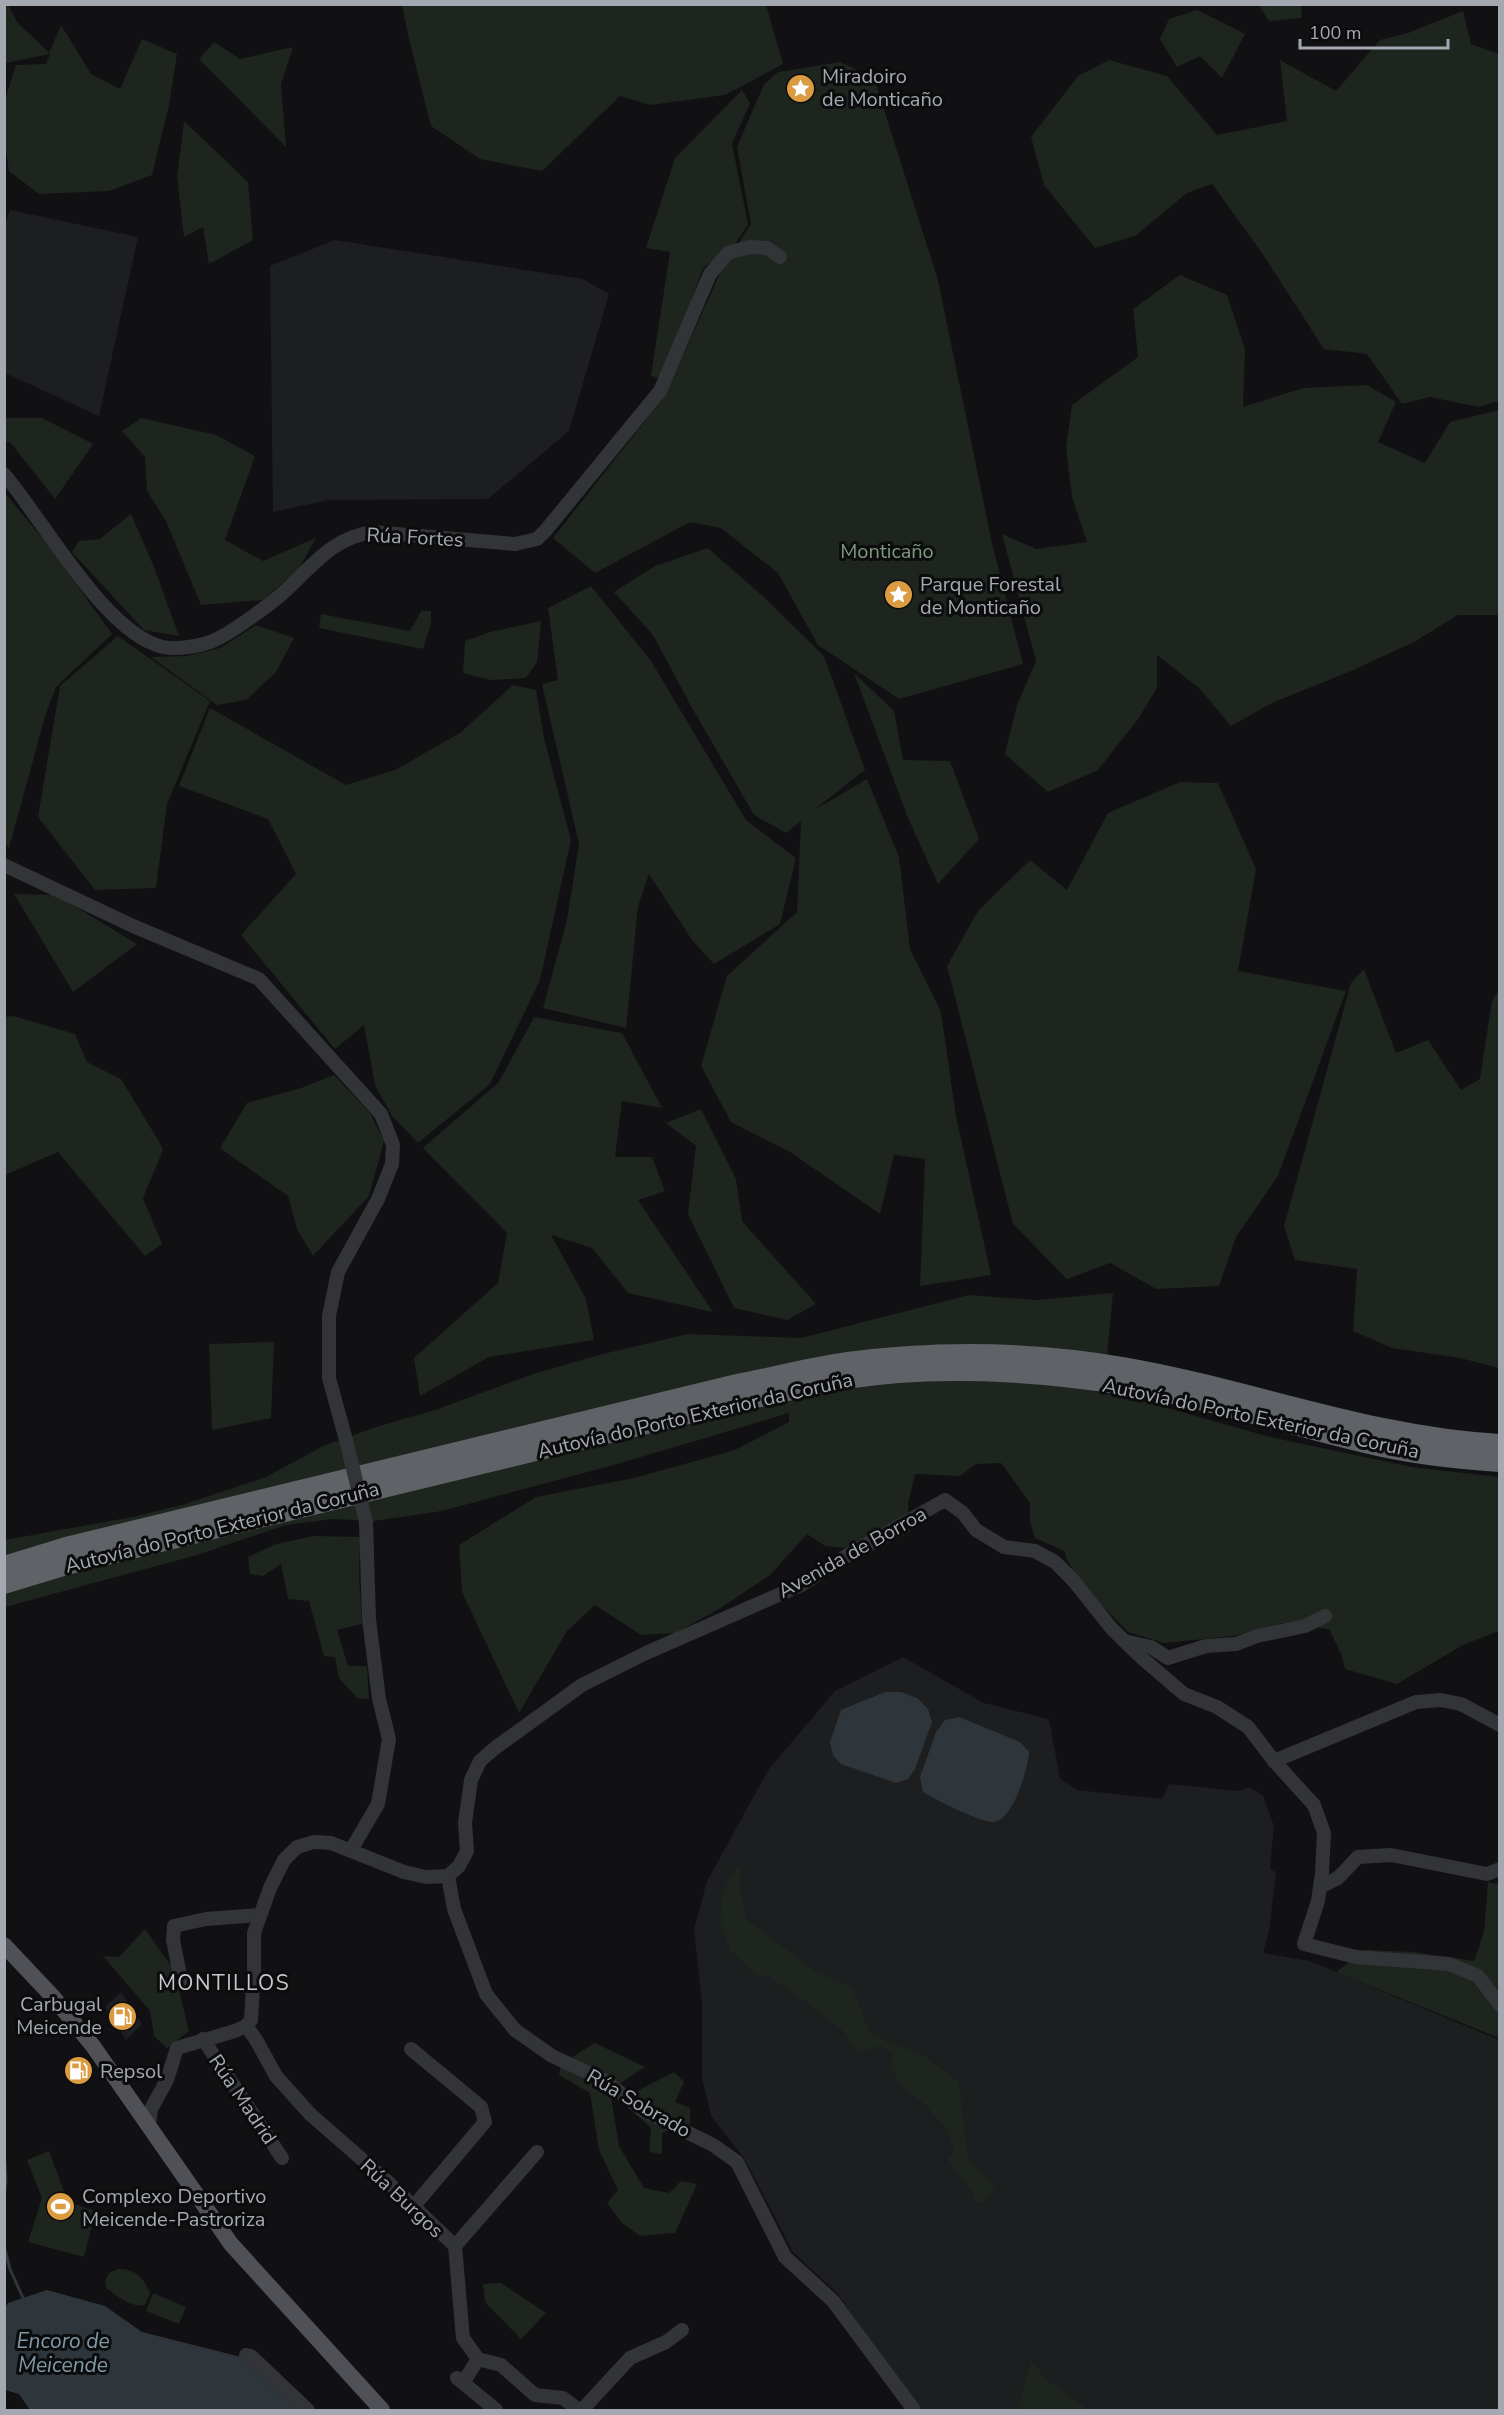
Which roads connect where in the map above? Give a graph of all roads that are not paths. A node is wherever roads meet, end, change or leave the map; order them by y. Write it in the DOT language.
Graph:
graph roads {
  1 [pos="780,257"];
  2 [pos="4,474"];
  3 [pos="4,865"];
  4 [pos="1500,1444"];
  5 [pos="1500,1461"];
  6 [pos="4,1566"];
  7 [pos="4,1584"];
  8 [pos="1325,1616"];
  9 [pos="1124,1641"];
  10 [pos="1500,1725"];
  11 [pos="1274,1761"];
  12 [pos="351,1850"];
  13 [pos="1500,1869"];
  14 [pos="448,1876"];
  15 [pos="1320,1887"];
  16 [pos="259,1915"];
  17 [pos="4,1945"];
  18 [pos="181,1980"];
  19 [pos="1500,2005"];
  20 [pos="246,2026"];
  21 [pos="203,2039"];
  22 [pos="411,2049"];
  23 [pos="159,2096"];
  24 [pos="135,2105"];
  25 [pos="149,2124"];
  26 [pos="537,2152"];
  27 [pos="282,2158"];
  28 [pos="413,2207"];
  29 [pos="455,2247"];
  30 [pos="682,2330"];
  31 [pos="246,2355"];
  32 [pos="478,2359"];
  33 [pos="308,2410"];
  34 [pos="382,2410"];
  35 [pos="496,2410"];
  36 [pos="580,2410"];
  37 [pos="914,2410"];
  1 -- 2 [label="street, Rúa Fortes"];
  3 -- 12 [label="street, bridge"];
  4 -- 6 [label="highway, Autovía do Porto Exterior da Coruña"];
  5 -- 7 [label="highway, Autovía do Porto Exterior da Coruña"];
  8 -- 9 [label="street"];
  9 -- 11 [label="street, Avenida de Borroa"];
  9 -- 14 [label="street, Avenida de Borroa"];
  10 -- 11 [label="street"];
  11 -- 15 [label="street, Avenida de Borroa"];
  12 -- 14 [label="street"];
  12 -- 16 [label="street"];
  13 -- 15 [label="street"];
  14 -- 37 [label="street, Rúa Sobrado"];
  15 -- 19 [label="street, Avenida de Borroa"];
  16 -- 18 [label="street"];
  16 -- 20 [label="street"];
  17 -- 24 [label="main road"];
  20 -- 21 [label="street"];
  20 -- 28 [label="street, Rúa Burgos"];
  21 -- 23 [label="street"];
  21 -- 27 [label="street, Rúa Madrid"];
  22 -- 28 [label="street"];
  23 -- 24 [label="street"];
  23 -- 25 [label="street"];
  24 -- 25 [label="main road"];
  25 -- 34 [label="main road"];
  26 -- 29 [label="street"];
  28 -- 29 [label="street, Rúa Burgos"];
  29 -- 32 [label="street, Rúa Burgos"];
  30 -- 36 [label="street"];
  31 -- 33 [label="street"];
  32 -- 35 [label="street"];
  32 -- 36 [label="street"];
}
